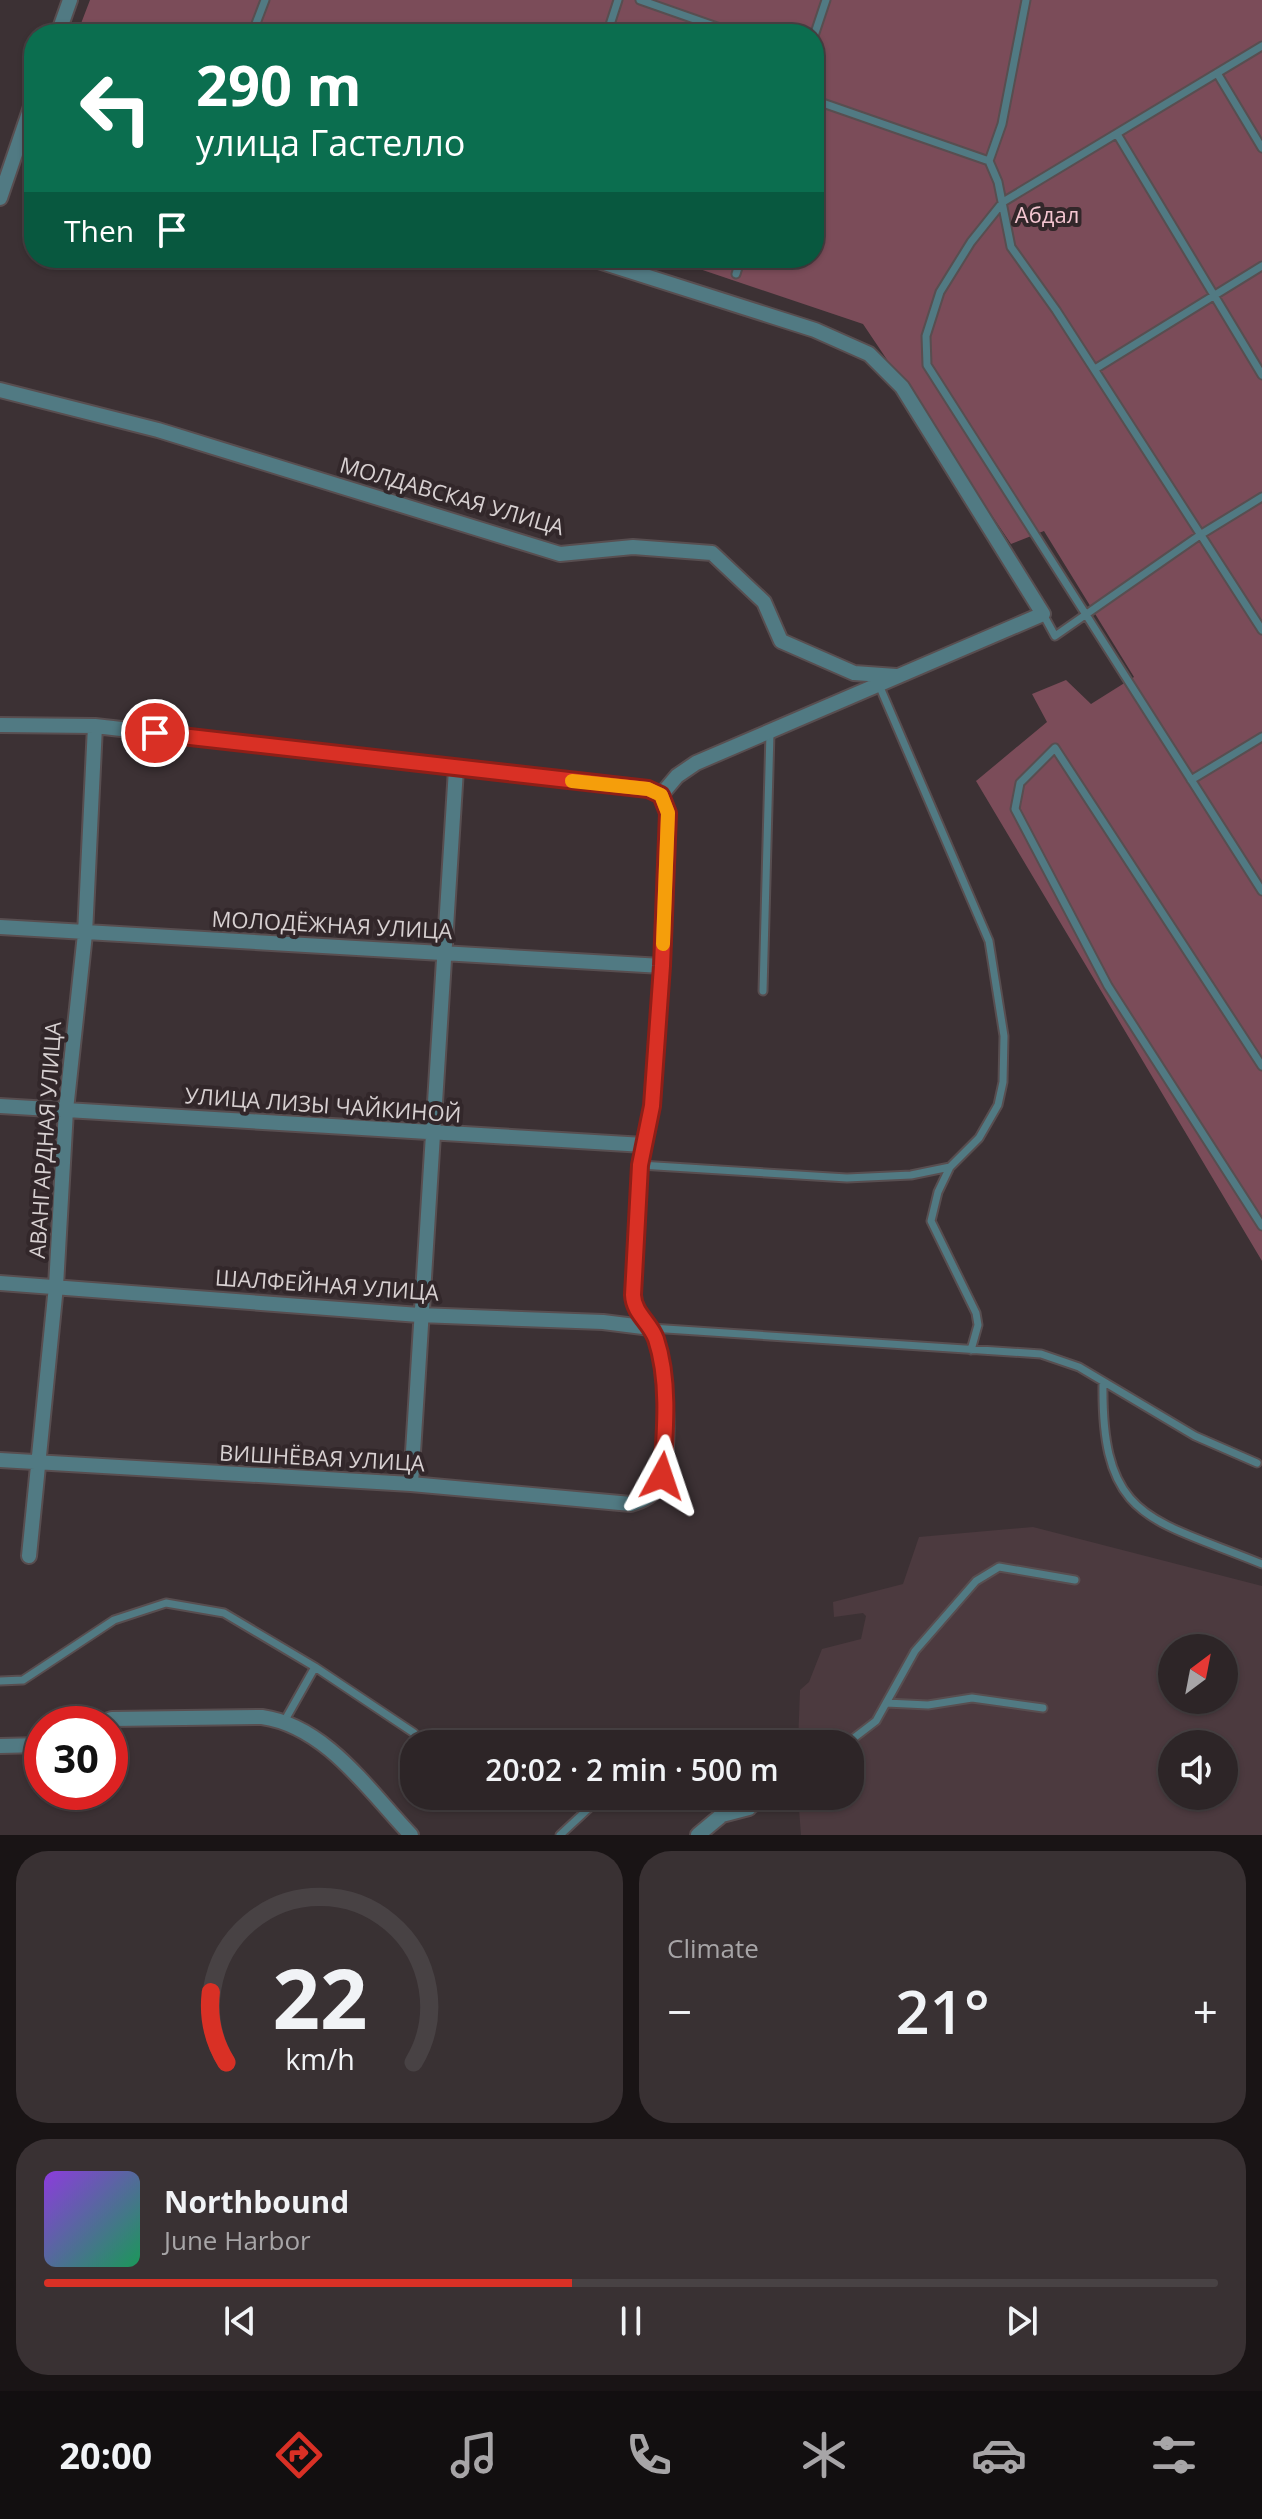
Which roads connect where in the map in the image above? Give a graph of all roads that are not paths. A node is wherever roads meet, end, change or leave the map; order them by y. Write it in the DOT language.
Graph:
graph roads {
  1 [pos="70,0"];
  2 [pos="265,0"];
  3 [pos="618,0"];
  4 [pos="640,0"];
  5 [pos="826,0"];
  6 [pos="1026,0"];
  7 [pos="62,24"];
  8 [pos="256,24"];
  9 [pos="610,24"];
  10 [pos="708,24"];
  11 [pos="818,24"];
  12 [pos="1262,46"];
  13 [pos="1217,73"];
  14 [pos="824,103"];
  15 [pos="24,127"];
  16 [pos="1117,134"];
  17 [pos="1262,148"];
  18 [pos="989,161"];
  19 [pos="0,198"];
  20 [pos="1003,202"];
  21 [pos="1262,266"];
  22 [pos="620,268"];
  23 [pos="738,268"];
  24 [pos="736,274"];
  25 [pos="1214,295"];
  26 [pos="1095,369"];
  27 [pos="1262,375"];
  28 [pos="0,390"];
  29 [pos="1262,497"];
  30 [pos="1200,535"];
  31 [pos="1043,614"];
  32 [pos="1086,617"];
  33 [pos="1262,630"];
  34 [pos="901,676"];
  35 [pos="879,685"];
  36 [pos="0,725"];
  37 [pos="95,726"];
  38 [pos="770,732"];
  39 [pos="1262,737"];
  40 [pos="456,769"];
  41 [pos="1191,780"];
  42 [pos="661,795"];
  43 [pos="1262,891"];
  44 [pos="0,927"];
  45 [pos="85,934"];
  46 [pos="445,952"];
  47 [pos="662,966"];
  48 [pos="763,991"];
  49 [pos="1262,1066"];
  50 [pos="0,1106"];
  51 [pos="66,1110"];
  52 [pos="431,1134"];
  53 [pos="644,1145"];
  54 [pos="640,1165"];
  55 [pos="950,1167"];
  56 [pos="1262,1226"];
  57 [pos="0,1283"];
  58 [pos="56,1286"];
  59 [pos="419,1315"];
  60 [pos="651,1328"];
  61 [pos="971,1350"];
  62 [pos="1103,1382"];
  63 [pos="0,1460"];
  64 [pos="1257,1463"];
  65 [pos="39,1464"];
  66 [pos="411,1484"];
  67 [pos="29,1556"];
  68 [pos="1262,1564"];
  69 [pos="1075,1580"];
  70 [pos="315,1667"];
  71 [pos="0,1681"];
  72 [pos="886,1703"];
  73 [pos="1043,1708"];
  74 [pos="128,1719"];
  75 [pos="285,1720"];
  76 [pos="410,1730"];
  77 [pos="864,1730"];
  78 [pos="24,1745"];
  79 [pos="0,1746"];
  80 [pos="587,1810"];
  81 [pos="741,1810"];
  82 [pos="411,1835"];
  83 [pos="560,1835"];
  84 [pos="698,1835"];
  1 -- 7 [label="street"];
  2 -- 8 [label="lane"];
  3 -- 9 [label="lane"];
  4 -- 10 [label="lane"];
  5 -- 11 [label="lane"];
  6 -- 18 [label="lane"];
  12 -- 13 [label="lane"];
  13 -- 16 [label="lane"];
  13 -- 17 [label="lane"];
  14 -- 18 [label="lane"];
  15 -- 19 [label="street"];
  16 -- 20 [label="lane"];
  16 -- 25 [label="lane"];
  18 -- 20 [label="lane"];
  20 -- 26 [label="lane"];
  20 -- 32 [label="lane"];
  21 -- 25 [label="lane"];
  22 -- 31 [label="street"];
  23 -- 24 [label="lane"];
  25 -- 26 [label="lane"];
  25 -- 27 [label="lane"];
  26 -- 30 [label="lane"];
  28 -- 34 [label="street, МОЛДАВСКАЯ УЛИЦА"];
  29 -- 30 [label="lane"];
  30 -- 32 [label="lane"];
  30 -- 33 [label="lane"];
  31 -- 32 [label="lane"];
  31 -- 34 [label="street"];
  32 -- 41 [label="lane"];
  34 -- 35 [label="street"];
  35 -- 38 [label="street"];
  35 -- 55 [label="lane"];
  36 -- 37 [label="street"];
  37 -- 40 [label="street"];
  37 -- 45 [label="street, АВАНГАРДНАЯ УЛИЦА"];
  38 -- 42 [label="street"];
  38 -- 48 [label="lane"];
  39 -- 41 [label="lane"];
  40 -- 42 [label="street"];
  40 -- 46 [label="street"];
  41 -- 43 [label="lane"];
  42 -- 47 [label="street"];
  44 -- 45 [label="street, МОЛОДЁЖНАЯ УЛИЦА"];
  45 -- 46 [label="street, МОЛОДЁЖНАЯ УЛИЦА"];
  45 -- 51 [label="street, АВАНГАРДНАЯ УЛИЦА"];
  46 -- 47 [label="street, МОЛОДЁЖНАЯ УЛИЦА"];
  46 -- 52 [label="street"];
  47 -- 53 [label="street"];
  49 -- 56 [label="lane"];
  50 -- 51 [label="street, УЛИЦА ЛИЗЫ ЧАЙКИНОЙ"];
  51 -- 52 [label="street, УЛИЦА ЛИЗЫ ЧАЙКИНОЙ"];
  51 -- 58 [label="street, АВАНГАРДНАЯ УЛИЦА"];
  52 -- 53 [label="street, УЛИЦА ЛИЗЫ ЧАЙКИНОЙ"];
  52 -- 59 [label="street"];
  53 -- 54 [label="street"];
  54 -- 55 [label="lane"];
  54 -- 60 [label="street"];
  55 -- 61 [label="lane"];
  57 -- 58 [label="street, ШАЛФЕЙНАЯ УЛИЦА"];
  58 -- 59 [label="street, ШАЛФЕЙНАЯ УЛИЦА"];
  58 -- 65 [label="street, АВАНГАРДНАЯ УЛИЦА"];
  59 -- 60 [label="street, ШАЛФЕЙНАЯ УЛИЦА"];
  59 -- 66 [label="street"];
  60 -- 61 [label="lane"];
  60 -- 66 [label="street, ВИШНЁВАЯ УЛИЦА"];
  61 -- 62 [label="lane"];
  62 -- 64 [label="lane"];
  62 -- 68 [label="lane"];
  63 -- 65 [label="street, ВИШНЁВАЯ УЛИЦА"];
  65 -- 66 [label="street, ВИШНЁВАЯ УЛИЦА"];
  65 -- 67 [label="street, АВАНГАРДНАЯ УЛИЦА"];
  69 -- 72 [label="lane"];
  70 -- 71 [label="lane"];
  70 -- 75 [label="lane"];
  70 -- 76 [label="lane"];
  72 -- 73 [label="lane"];
  72 -- 77 [label="lane"];
  74 -- 75 [label="street"];
  75 -- 82 [label="street"];
  78 -- 79 [label="street"];
  80 -- 83 [label="lane"];
  81 -- 84 [label="street"];
}
